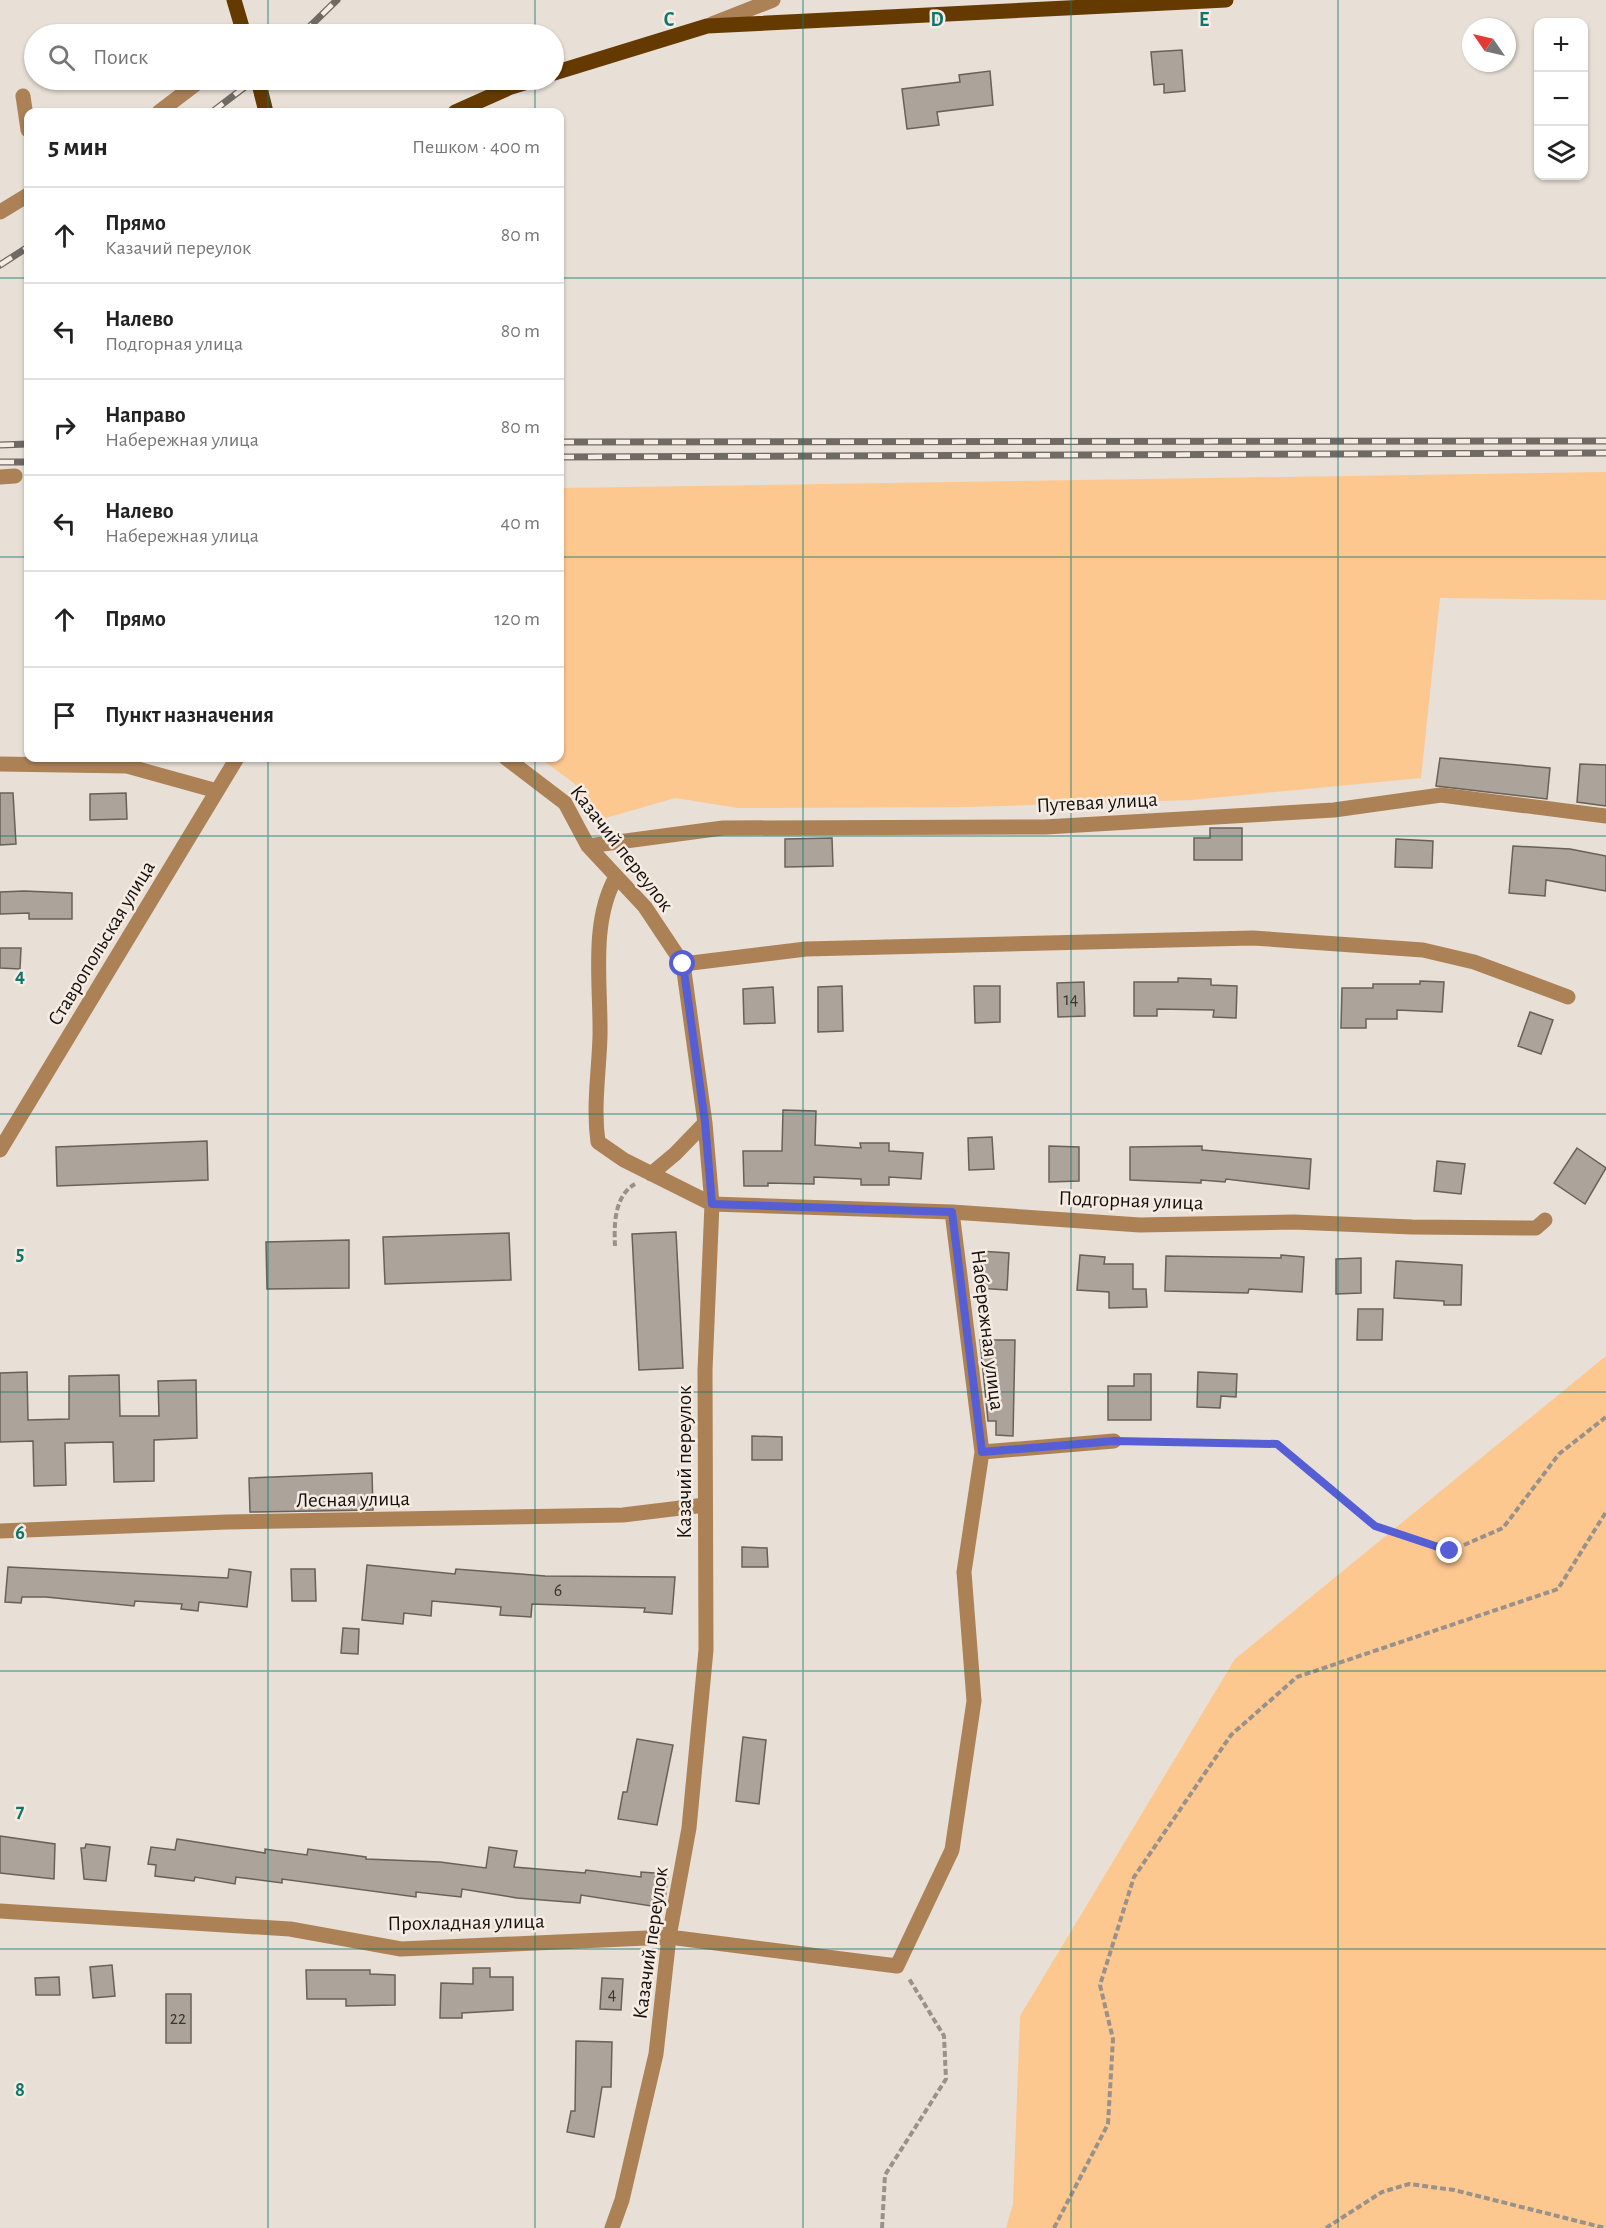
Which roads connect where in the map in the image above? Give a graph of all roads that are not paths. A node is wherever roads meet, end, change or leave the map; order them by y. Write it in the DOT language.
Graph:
graph roads {
  1 [pos="234,0"];
  2 [pos="773,0"];
  3 [pos="1217,0"];
  4 [pos="241,24"];
  5 [pos="707,26"];
  6 [pos="564,70"];
  7 [pos="188,90"];
  8 [pos="260,90"];
  9 [pos="504,90"];
  10 [pos="23,96"];
  11 [pos="25,108"];
  12 [pos="164,108"];
  13 [pos="265,108"];
  14 [pos="464,108"];
  15 [pos="24,197"];
  16 [pos="0,212"];
  17 [pos="235,762"];
  18 [pos="511,762"];
  19 [pos="0,764"];
  20 [pos="217,791"];
  21 [pos="1606,816"];
  22 [pos="588,846"];
  23 [pos="616,877"];
  24 [pos="683,964"];
  25 [pos="1568,998"];
  26 [pos="705,1122"];
  27 [pos="0,1150"];
  28 [pos="651,1174"];
  29 [pos="712,1204"];
  30 [pos="952,1212"];
  31 [pos="1545,1220"];
  32 [pos="1114,1441"];
  33 [pos="982,1452"];
  34 [pos="705,1504"];
  35 [pos="0,1531"];
  36 [pos="0,1911"];
  37 [pos="669,1937"];
  38 [pos="897,1966"];
  39 [pos="612,2228"];
  1 -- 4 [label="main road"];
  2 -- 5 [label="street"];
  3 -- 5 [label="main road"];
  5 -- 6 [label="main road"];
  7 -- 12 [label="street"];
  8 -- 13 [label="main road"];
  9 -- 14 [label="main road"];
  10 -- 11 [label="street"];
  15 -- 16 [label="street"];
  17 -- 20 [label="street, Ставропольская улица"];
  18 -- 22 [label="street, Казачий переулок"];
  19 -- 20 [label="street"];
  20 -- 27 [label="street, Ставропольская улица"];
  21 -- 22 [label="street, Путевая улица"];
  22 -- 23 [label="street, Казачий переулок"];
  23 -- 24 [label="street, Казачий переулок"];
  23 -- 28 [label="street"];
  24 -- 25 [label="street"];
  24 -- 26 [label="street, Казачий переулок"];
  26 -- 28 [label="street"];
  26 -- 29 [label="street, Казачий переулок"];
  28 -- 29 [label="street"];
  29 -- 30 [label="street, Подгорная улица"];
  29 -- 34 [label="street, Казачий переулок"];
  30 -- 31 [label="street, Подгорная улица"];
  30 -- 33 [label="street, Набережная улица"];
  32 -- 33 [label="street"];
  33 -- 38 [label="street, Набережная улица"];
  34 -- 35 [label="street, Лесная улица"];
  34 -- 37 [label="street, Казачий переулок"];
  36 -- 37 [label="street, Прохладная улица"];
  37 -- 38 [label="street, Прохладная улица"];
  37 -- 39 [label="street, Казачий переулок"];
}
